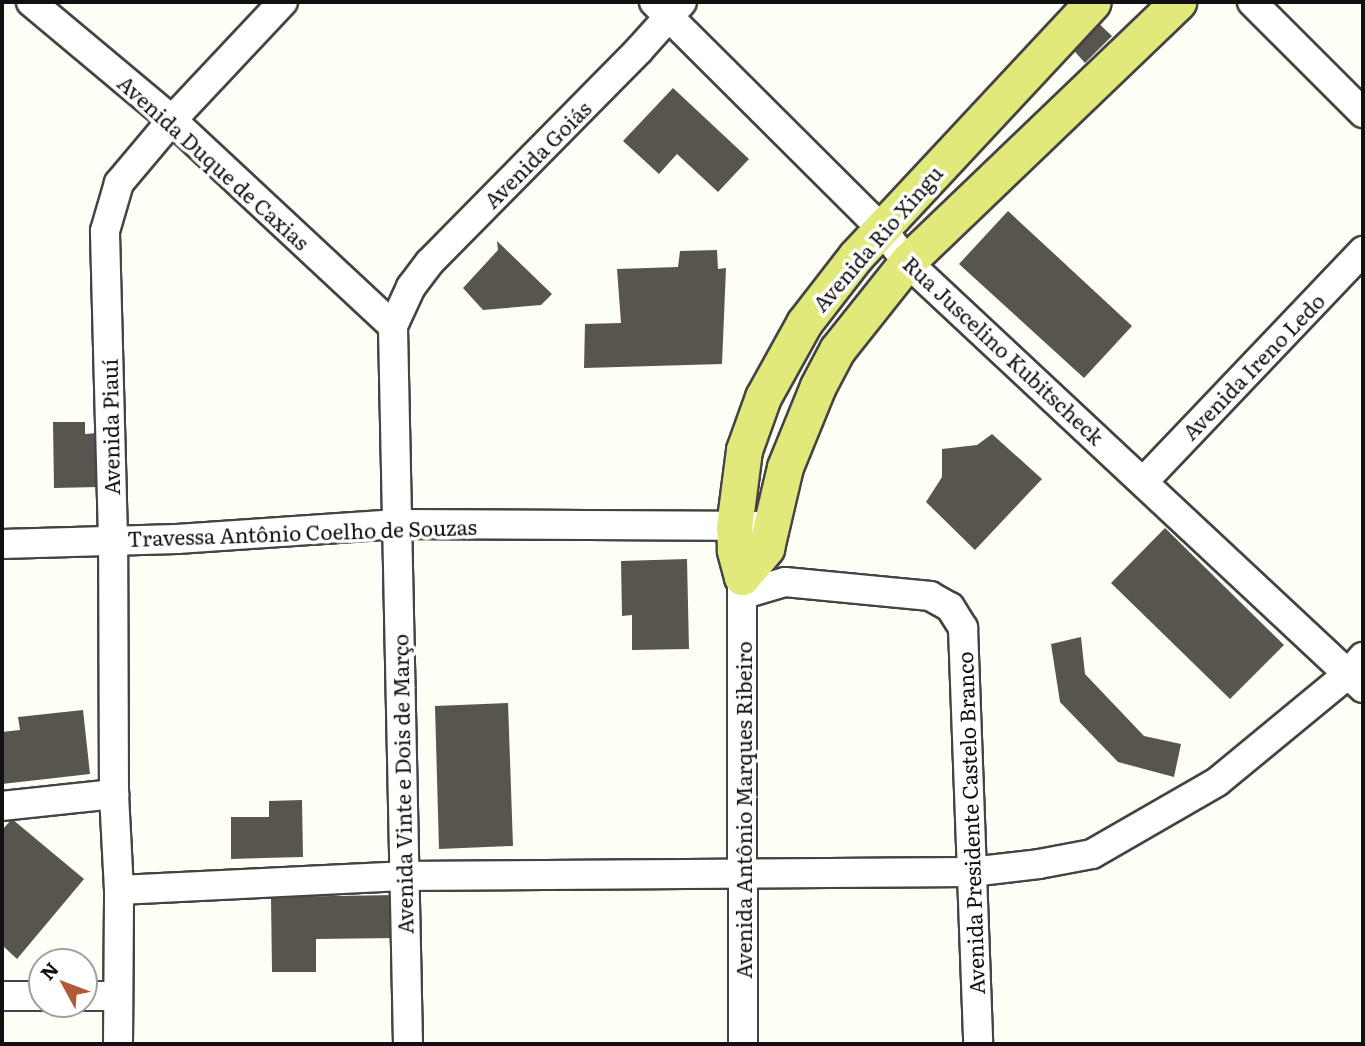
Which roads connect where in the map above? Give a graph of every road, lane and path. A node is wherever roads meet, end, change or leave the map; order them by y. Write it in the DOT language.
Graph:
graph roads {
  1 [pos="31,2"];
  2 [pos="283,2"];
  3 [pos="1093,2"];
  4 [pos="1178,2"];
  5 [pos="1252,2"];
  6 [pos="668,6"];
  7 [pos="1363,113"];
  8 [pos="172,120"];
  9 [pos="882,229"];
  10 [pos="1363,251"];
  11 [pos="907,262"];
  12 [pos="396,318"];
  13 [pos="1144,481"];
  14 [pos="397,524"];
  15 [pos="770,526"];
  16 [pos="734,527"];
  17 [pos="113,539"];
  18 [pos="2,544"];
  19 [pos="743,585"];
  20 [pos="1358,673"];
  21 [pos="114,794"];
  22 [pos="2,806"];
  23 [pos="741,872"];
  24 [pos="971,872"];
  25 [pos="403,876"];
  26 [pos="119,890"];
  27 [pos="2,996"];
  28 [pos="28,996"];
  29 [pos="98,996"];
  30 [pos="118,996"];
  31 [pos="118,1044"];
  32 [pos="408,1044"];
  33 [pos="743,1044"];
  34 [pos="978,1044"];
  1 -- 8 [label="street, Avenida Duque de Caxias"];
  2 -- 8 [label="street, Avenida Piauí"];
  3 -- 9 [label="main road, Avenida Rio Xingu"];
  4 -- 11 [label="main road, Avenida Rio Xingu"];
  5 -- 7 [label="street"];
  6 -- 9 [label="street, Rua Juscelino Kubitscheck"];
  6 -- 12 [label="street, Avenida Goiás"];
  8 -- 12 [label="street, Avenida Duque de Caxias"];
  8 -- 17 [label="street, Avenida Piauí"];
  9 -- 11 [label="street, Rua Juscelino Kubitscheck"];
  9 -- 16 [label="main road, Avenida Rio Xingu"];
  10 -- 13 [label="street, Avenida Ireno Ledo"];
  11 -- 13 [label="street, Rua Juscelino Kubitscheck"];
  11 -- 15 [label="main road, Avenida Rio Xingu"];
  12 -- 14 [label="street, Avenida Vinte e Dois de Março"];
  13 -- 20 [label="street, Rua Juscelino Kubitscheck"];
  14 -- 16 [label="street, Travessa Antônio Coelho de Souzas"];
  14 -- 17 [label="street, Travessa Antônio Coelho de Souzas"];
  14 -- 25 [label="street, Avenida Vinte e Dois de Março"];
  15 -- 16 [label="street, Travessa Antônio Coelho de Souzas"];
  15 -- 19 [label="main road, Avenida Rio Xingu"];
  16 -- 19 [label="main road, Avenida Rio Xingu"];
  17 -- 18 [label="street, Travessa Antônio Coelho de Souzas"];
  17 -- 21 [label="street, Avenida Piauí"];
  19 -- 23 [label="street, Avenida Antônio Marques Ribeiro"];
  19 -- 24 [label="street, Avenida Presidente Castelo Branco"];
  20 -- 24 [label="street"];
  21 -- 22 [label="street"];
  21 -- 26 [label="street, Avenida Piauí"];
  23 -- 24 [label="street"];
  23 -- 25 [label="street"];
  23 -- 33 [label="street, Avenida Antônio Marques Ribeiro"];
  24 -- 34 [label="street, Avenida Presidente Castelo Branco"];
  25 -- 26 [label="street"];
  25 -- 32 [label="street, Avenida Vinte e Dois de Março"];
  26 -- 30 [label="street, Avenida Piauí"];
  27 -- 28 [label="street"];
  29 -- 30 [label="street"];
  30 -- 31 [label="street, Avenida Piauí"];
}
